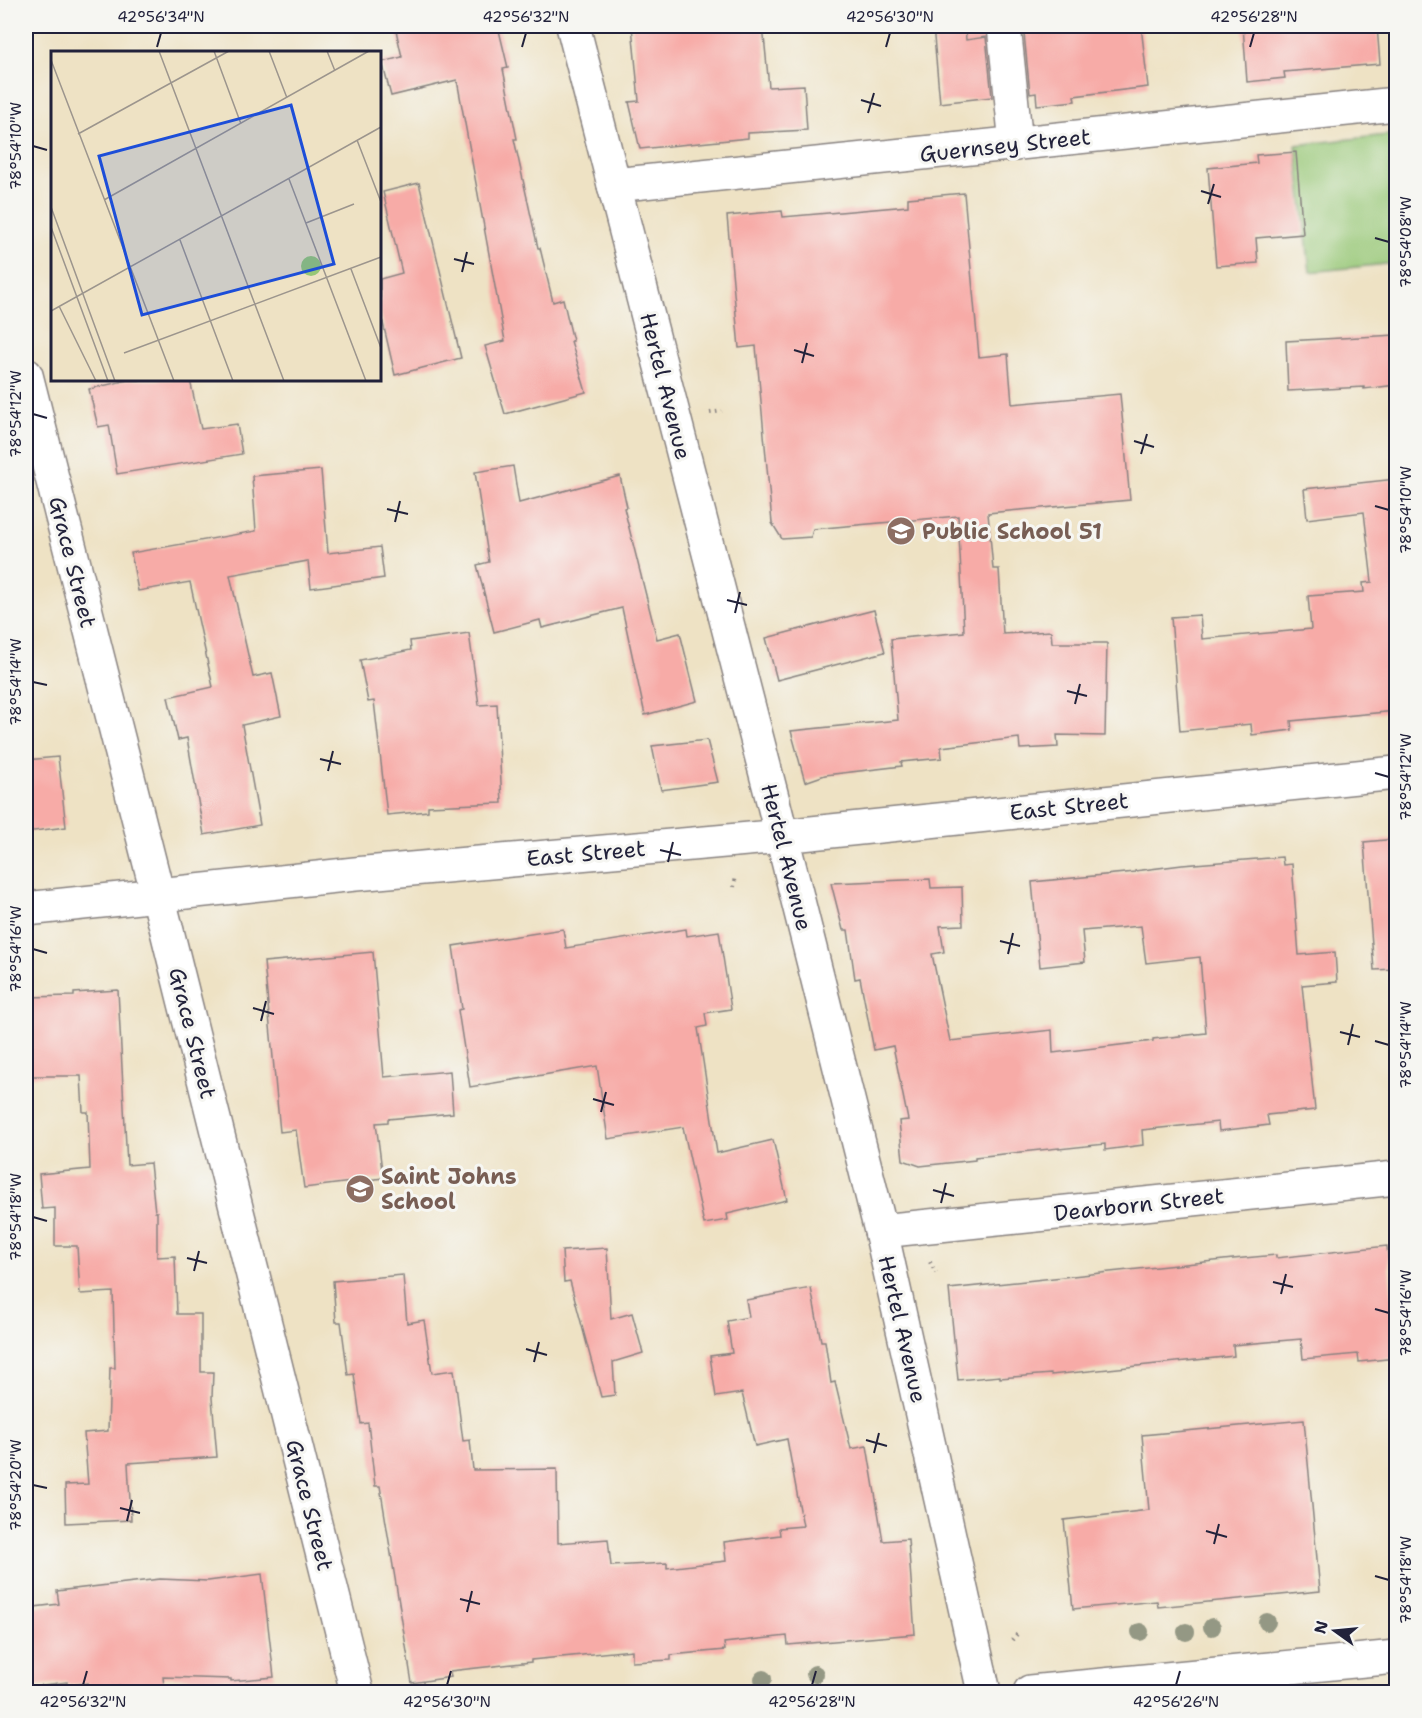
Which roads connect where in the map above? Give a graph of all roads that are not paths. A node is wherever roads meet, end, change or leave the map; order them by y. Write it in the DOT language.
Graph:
graph roads {
  1 [pos="573,26"];
  2 [pos="1004,26"];
  3 [pos="1396,104"];
  4 [pos="1016,144"];
  5 [pos="614,185"];
  6 [pos="26,375"];
  7 [pos="37,463"];
  8 [pos="1396,773"];
  9 [pos="782,836"];
  10 [pos="158,895"];
  11 [pos="26,909"];
  12 [pos="1396,1178"];
  13 [pos="881,1231"];
  14 [pos="1396,1657"];
  15 [pos="357,1692"];
  16 [pos="984,1692"];
  17 [pos="1030,1692"];
  1 -- 5 [label="street, Hertel Avenue"];
  2 -- 4 [label="street"];
  3 -- 4 [label="street, Guernsey Street"];
  4 -- 5 [label="street, Guernsey Street"];
  5 -- 9 [label="street, Hertel Avenue"];
  6 -- 7 [label="street, Grace Street"];
  7 -- 10 [label="street, Grace Street"];
  8 -- 9 [label="street, East Street"];
  9 -- 10 [label="street, East Street"];
  9 -- 13 [label="street, Hertel Avenue"];
  10 -- 11 [label="street, East Street"];
  10 -- 15 [label="street, Grace Street"];
  12 -- 13 [label="street, Dearborn Street"];
  13 -- 16 [label="street, Hertel Avenue"];
  14 -- 17 [label="street"];
}
